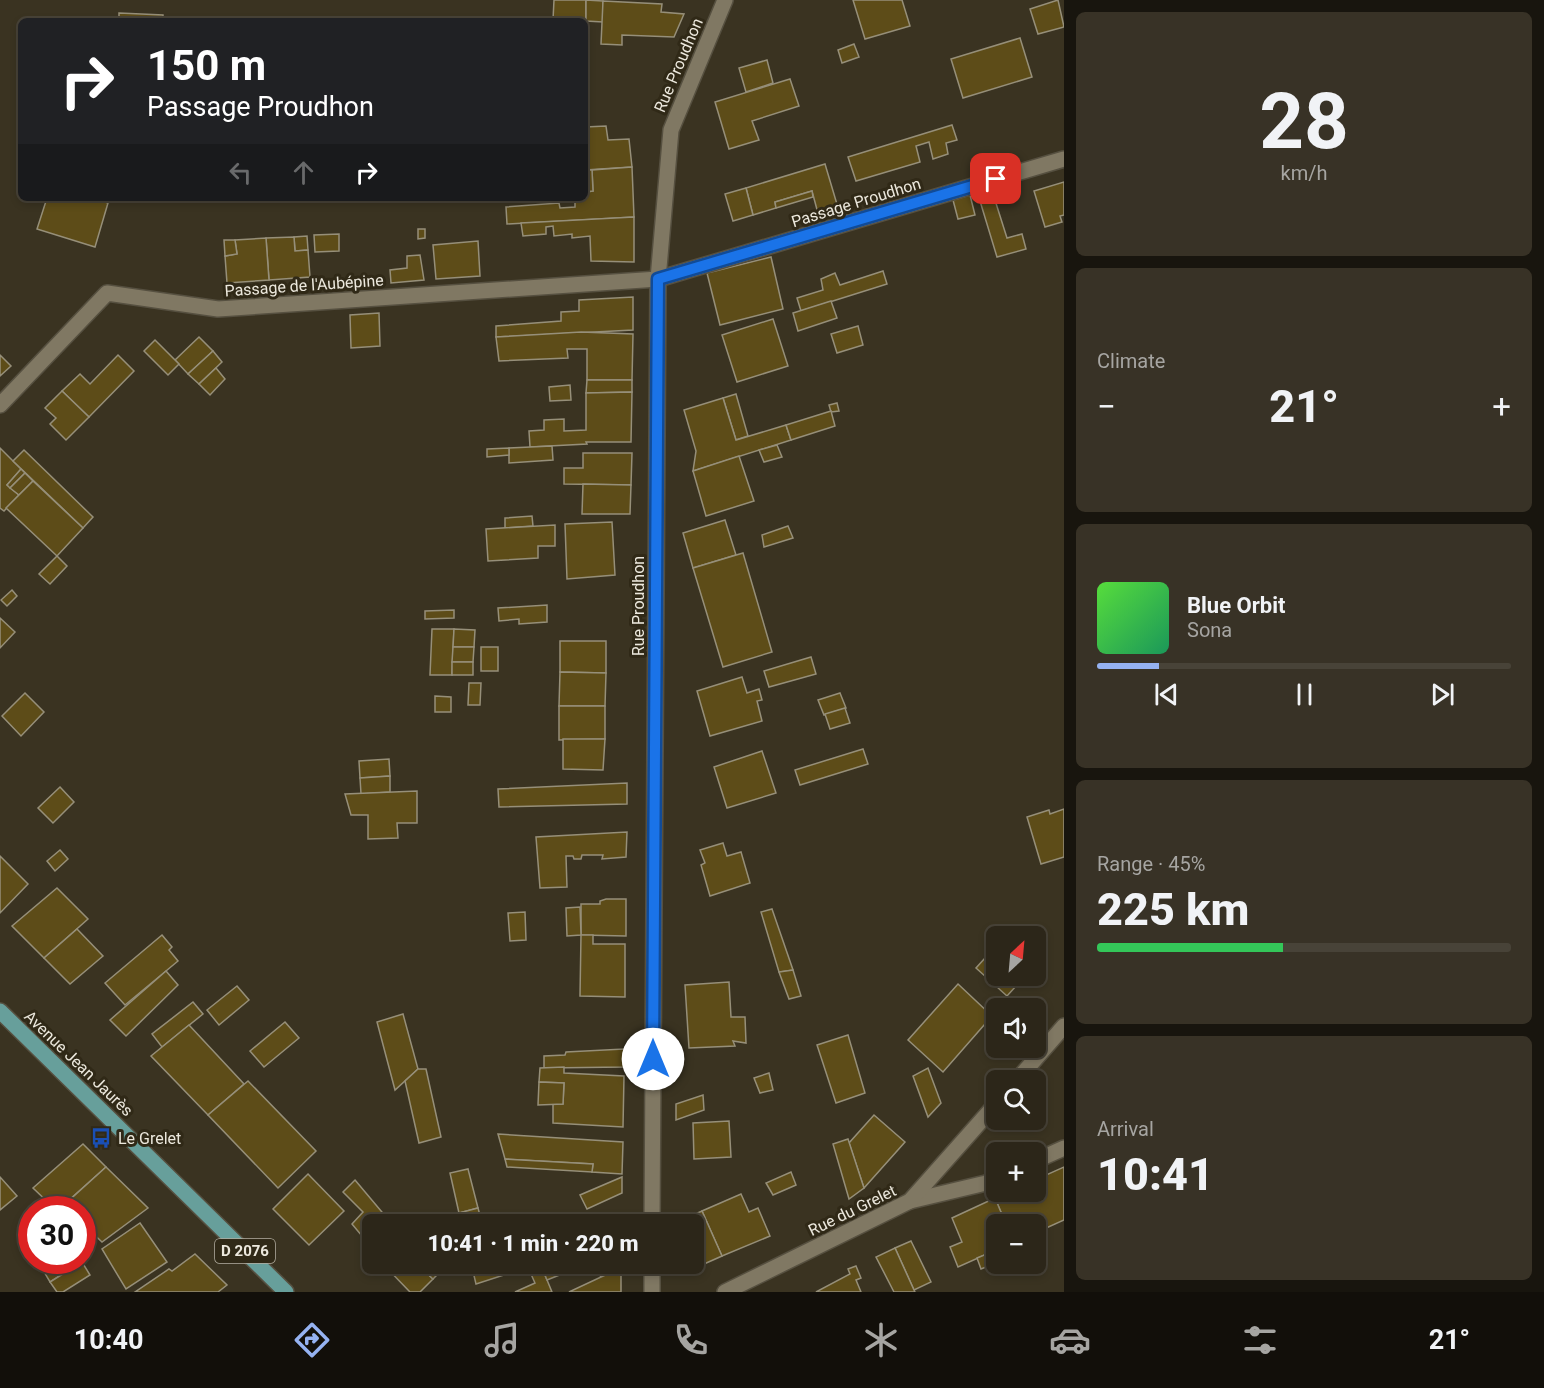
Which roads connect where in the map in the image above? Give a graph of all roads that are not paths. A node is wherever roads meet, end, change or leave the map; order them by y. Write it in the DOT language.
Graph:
graph roads {
  1 [pos="725,0"];
  2 [pos="1064,159"];
  3 [pos="658,279"];
  4 [pos="0,405"];
  5 [pos="0,1011"];
  6 [pos="1064,1026"];
  7 [pos="1026,1070"];
  8 [pos="986,1115"];
  9 [pos="1064,1148"];
  10 [pos="1046,1156"];
  11 [pos="986,1183"];
  12 [pos="910,1201"];
  13 [pos="652,1214"];
  14 [pos="652,1274"];
  15 [pos="286,1292"];
  16 [pos="652,1292"];
  17 [pos="725,1292"];
  1 -- 3 [label="street, Rue Proudhon"];
  2 -- 3 [label="street, Passage Proudhon"];
  3 -- 4 [label="street, Passage de l'Aubépine"];
  3 -- 13 [label="street, Rue Proudhon"];
  5 -- 15 [label="main road, Avenue Jean Jaurès / D 2076"];
  6 -- 7 [label="street"];
  8 -- 12 [label="street, Rue du Grelet"];
  9 -- 10 [label="street"];
  11 -- 12 [label="street"];
  12 -- 17 [label="street, Rue du Grelet"];
  14 -- 16 [label="street"];
}
